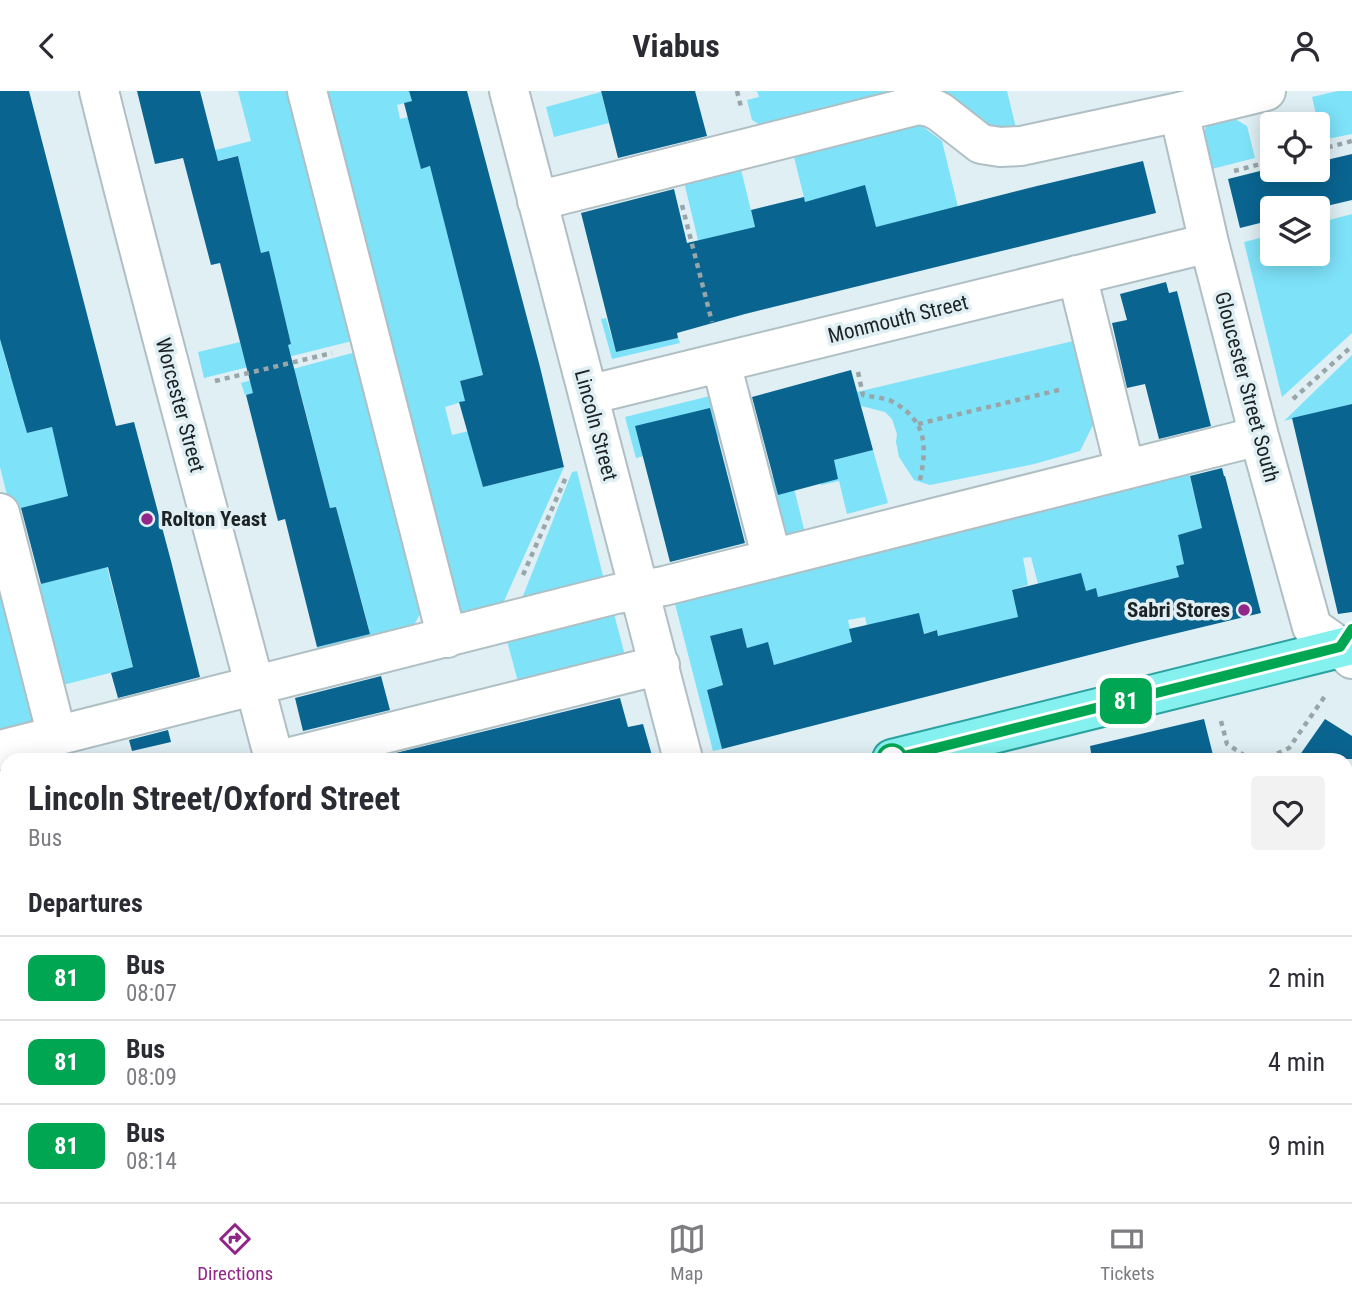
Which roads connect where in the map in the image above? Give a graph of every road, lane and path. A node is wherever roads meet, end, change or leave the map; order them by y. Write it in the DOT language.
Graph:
graph roads {
  1 [pos="99,91"];
  2 [pos="307,91"];
  3 [pos="509,91"];
  4 [pos="1266,91"];
  5 [pos="1180,112"];
  6 [pos="1352,141"];
  7 [pos="1330,147"];
  8 [pos="1260,164"];
  9 [pos="673,167"];
  10 [pos="1228,173"];
  11 [pos="537,201"];
  12 [pos="1209,243"];
  13 [pos="1077,275"];
  14 [pos="372,343"];
  15 [pos="717,345"];
  16 [pos="1352,346"];
  17 [pos="857,368"];
  18 [pos="211,382"];
  19 [pos="587,395"];
  20 [pos="1107,397"];
  21 [pos="1286,405"];
  22 [pos="918,424"];
  23 [pos="1259,436"];
  24 [pos="569,469"];
  25 [pos="1125,469"];
  26 [pos="0,513"];
  27 [pos="907,525"];
  28 [pos="772,559"];
  29 [pos="640,589"];
  30 [pos="502,624"];
  31 [pos="447,638"];
  32 [pos="1349,645"];
  33 [pos="660,665"];
  34 [pos="1212,680"];
  35 [pos="254,687"];
  36 [pos="57,736"];
  37 [pos="0,750"];
  38 [pos="272,753"];
  39 [pos="307,753"];
  40 [pos="682,753"];
  41 [pos="916,753"];
  42 [pos="1237,753"];
  43 [pos="1280,753"];
  1 -- 35 [label="street, Worcester Street"];
  2 -- 14 [label="street"];
  3 -- 11 [label="street, Lincoln Street"];
  4 -- 5 [label="street"];
  5 -- 9 [label="street"];
  5 -- 12 [label="street, Gloucester Street South"];
  6 -- 7 [label="path"];
  8 -- 10 [label="path"];
  9 -- 11 [label="street"];
  9 -- 15 [label="path"];
  11 -- 19 [label="street, Lincoln Street"];
  12 -- 13 [label="street, Monmouth Street"];
  12 -- 23 [label="street, Gloucester Street South"];
  13 -- 15 [label="street, Monmouth Street"];
  13 -- 20 [label="street"];
  14 -- 18 [label="path"];
  14 -- 31 [label="street"];
  15 -- 19 [label="street, Monmouth Street"];
  15 -- 28 [label="street"];
  16 -- 21 [label="path"];
  17 -- 22 [label="path"];
  19 -- 29 [label="street, Lincoln Street"];
  20 -- 22 [label="path"];
  20 -- 25 [label="street"];
  22 -- 27 [label="path"];
  23 -- 25 [label="street"];
  23 -- 32 [label="street, Gloucester Street South"];
  24 -- 30 [label="path"];
  25 -- 27 [label="street"];
  26 -- 36 [label="street"];
  27 -- 28 [label="street"];
  28 -- 29 [label="street"];
  29 -- 30 [label="street"];
  29 -- 33 [label="street, Lincoln Street"];
  30 -- 31 [label="street"];
  31 -- 35 [label="street"];
  32 -- 34 [label="main road"];
  32 -- 43 [label="path"];
  33 -- 39 [label="street"];
  33 -- 40 [label="street, Lincoln Street"];
  34 -- 41 [label="main road"];
  34 -- 42 [label="path"];
  35 -- 36 [label="street"];
  35 -- 38 [label="street, Worcester Street"];
  36 -- 37 [label="street"];
}
